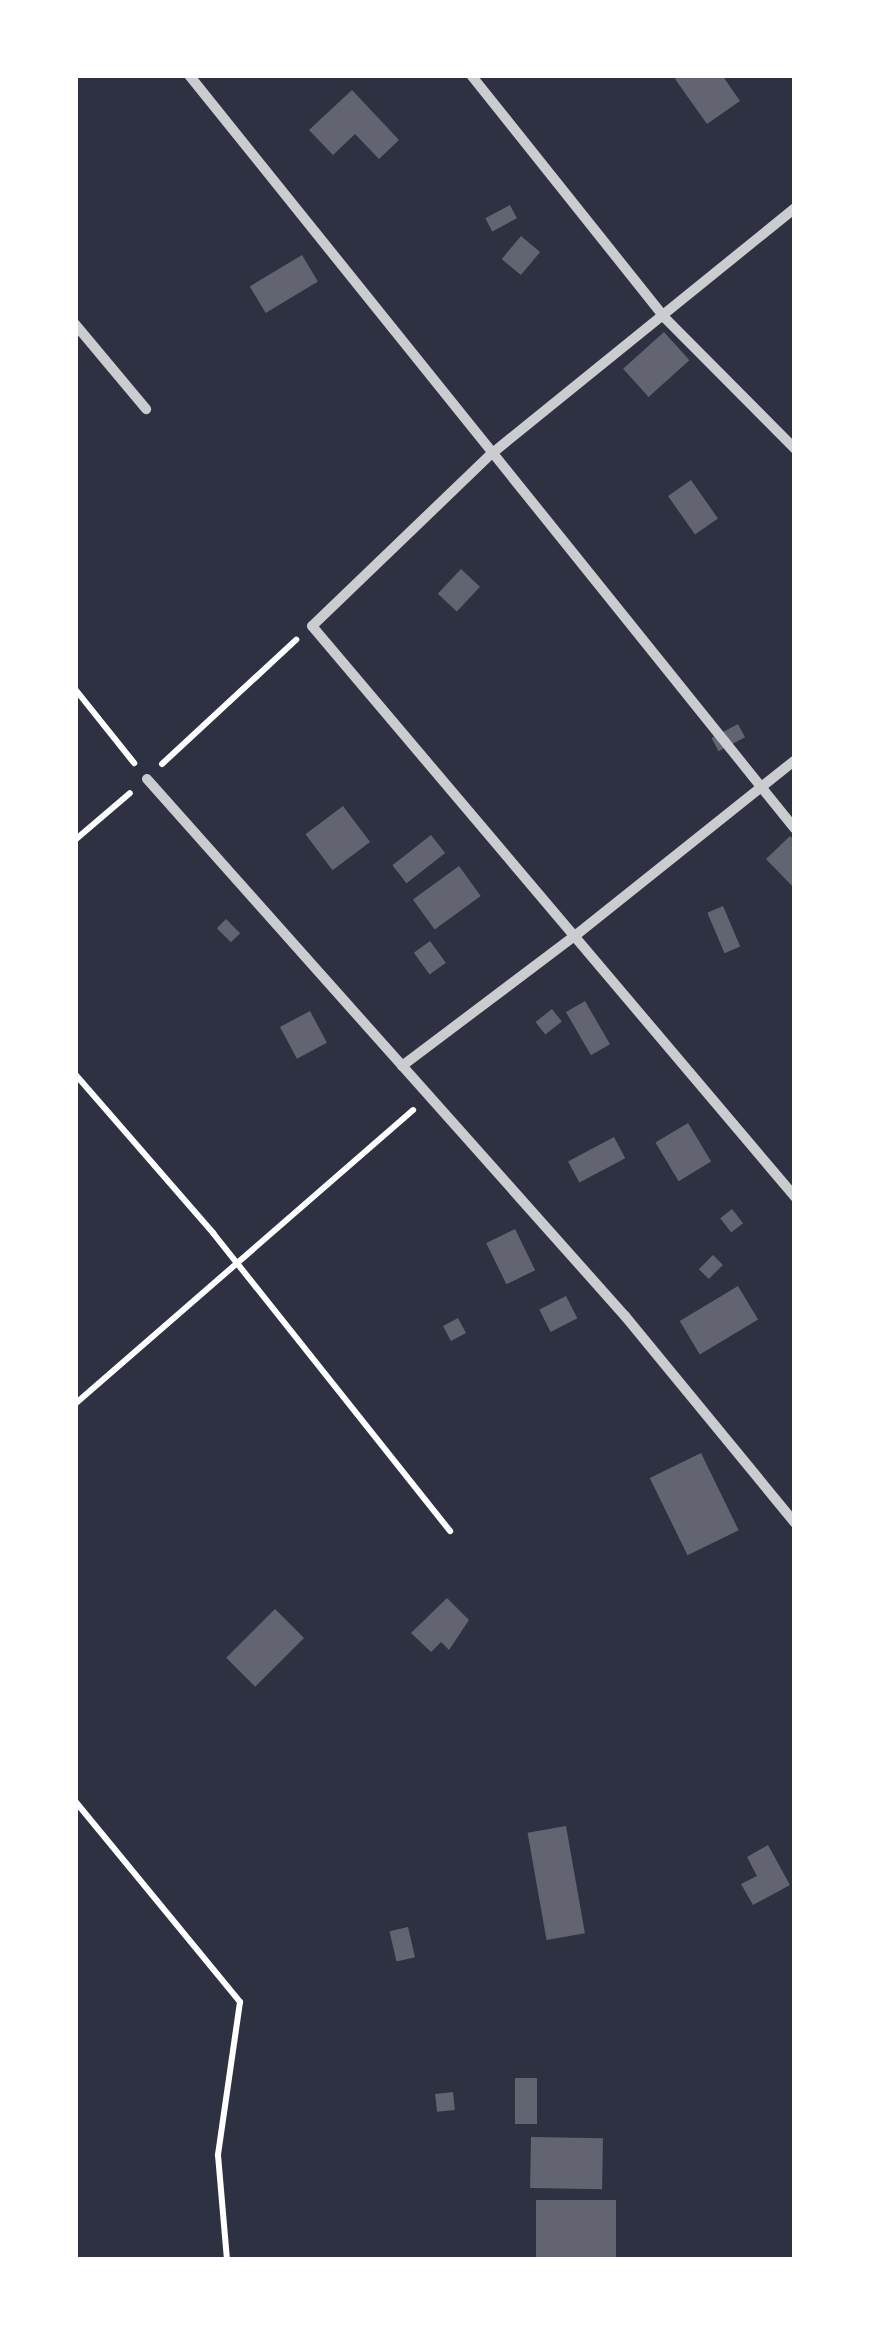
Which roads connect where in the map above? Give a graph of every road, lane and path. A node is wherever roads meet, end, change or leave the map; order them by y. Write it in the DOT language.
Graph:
graph roads {
  1 [pos="189,75"];
  2 [pos="471,75"];
  3 [pos="795,208"];
  4 [pos="665,318"];
  5 [pos="75,324"];
  6 [pos="146,410"];
  7 [pos="795,449"];
  8 [pos="492,454"];
  9 [pos="312,626"];
  10 [pos="75,690"];
  11 [pos="795,760"];
  12 [pos="147,778"];
  13 [pos="758,786"];
  14 [pos="795,829"];
  15 [pos="75,840"];
  16 [pos="576,935"];
  17 [pos="402,1066"];
  18 [pos="75,1074"];
  19 [pos="429,1096"];
  20 [pos="795,1197"];
  21 [pos="239,1266"];
  22 [pos="75,1404"];
  23 [pos="795,1522"];
  24 [pos="450,1530"];
  25 [pos="75,1801"];
  26 [pos="228,2260"];
  1 -- 8 [label="street"];
  2 -- 4 [label="street"];
  3 -- 4 [label="street"];
  4 -- 7 [label="street"];
  4 -- 8 [label="street"];
  5 -- 6 [label="street"];
  8 -- 9 [label="street"];
  8 -- 13 [label="street"];
  9 -- 12 [label="path"];
  9 -- 16 [label="street"];
  10 -- 12 [label="path"];
  11 -- 13 [label="street"];
  12 -- 15 [label="path"];
  12 -- 17 [label="street"];
  13 -- 14 [label="street"];
  13 -- 16 [label="street"];
  16 -- 17 [label="street"];
  16 -- 20 [label="street"];
  17 -- 19 [label="street"];
  18 -- 21 [label="path"];
  19 -- 21 [label="path"];
  19 -- 23 [label="street"];
  21 -- 22 [label="path"];
  21 -- 24 [label="path"];
  25 -- 26 [label="path"];
}
